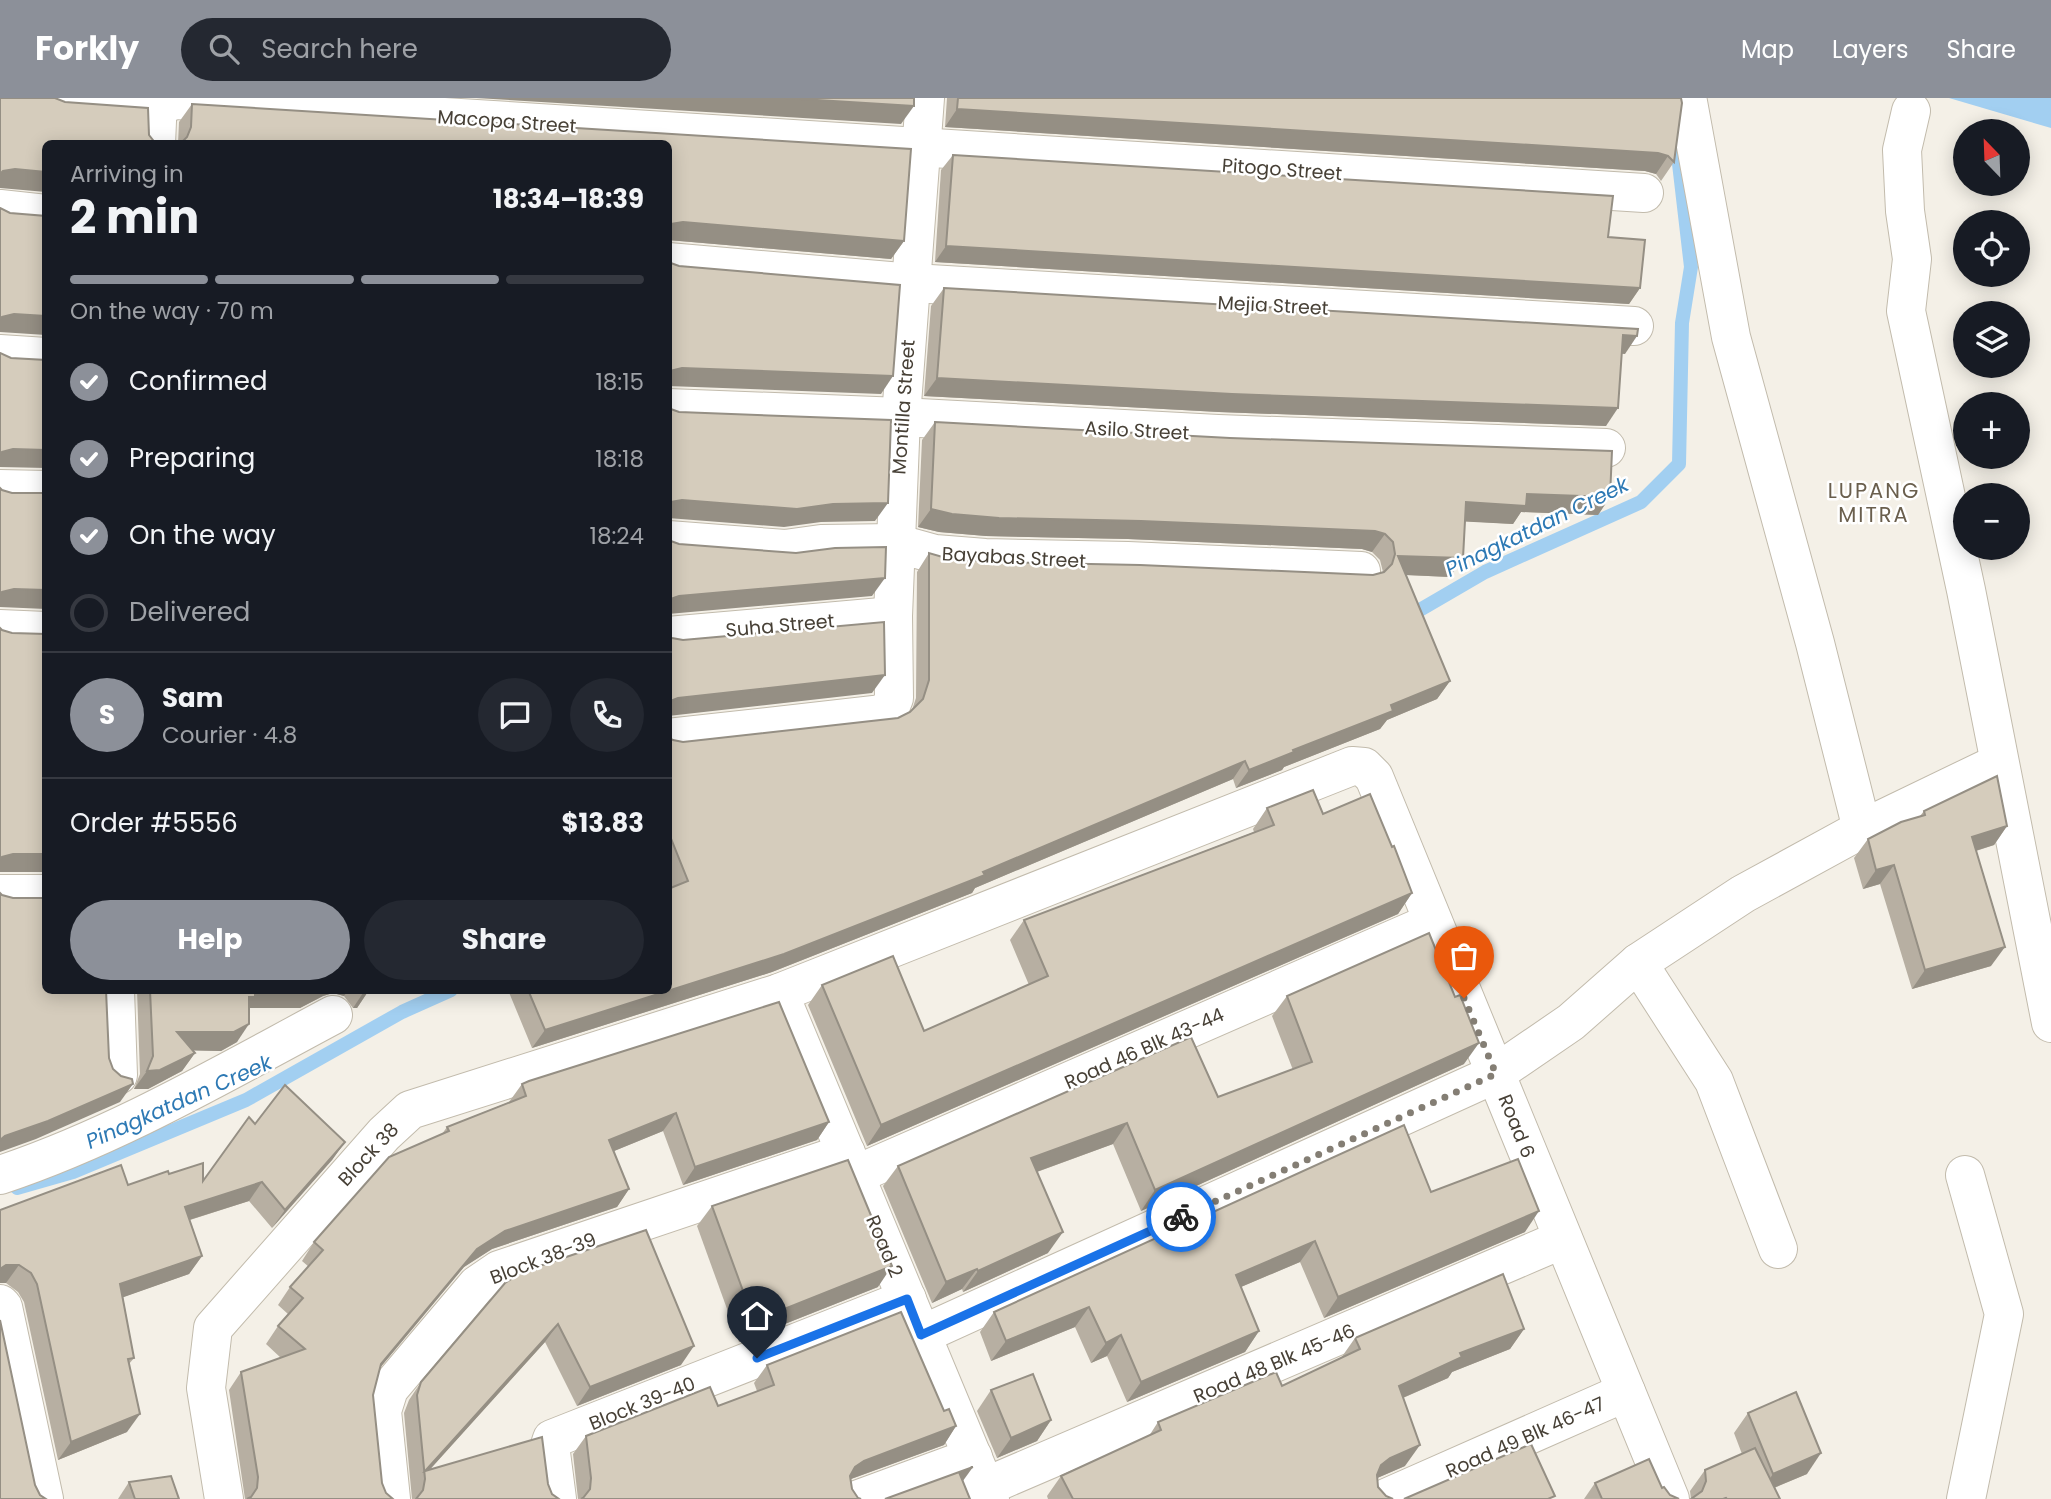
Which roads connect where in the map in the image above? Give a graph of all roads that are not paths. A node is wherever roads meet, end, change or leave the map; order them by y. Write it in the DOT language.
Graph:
graph roads {
  1 [pos="54,98"];
  2 [pos="925,98"];
  3 [pos="158,102"];
  4 [pos="1688,102"];
  5 [pos="1911,111"];
  6 [pos="542,121"];
  7 [pos="156,140"];
  8 [pos="920,147"];
  9 [pos="1644,193"];
  10 [pos="0,209"];
  11 [pos="42,214"];
  12 [pos="672,262"];
  13 [pos="913,283"];
  14 [pos="1634,326"];
  15 [pos="0,354"];
  16 [pos="42,357"];
  17 [pos="672,408"];
  18 [pos="901,417"];
  19 [pos="1606,449"];
  20 [pos="0,489"];
  21 [pos="42,490"];
  22 [pos="672,540"];
  23 [pos="895,542"];
  24 [pos="1362,571"];
  25 [pos="893,616"];
  26 [pos="0,629"];
  27 [pos="42,631"];
  28 [pos="672,636"];
  29 [pos="672,737"];
  30 [pos="1999,763"];
  31 [pos="1352,766"];
  32 [pos="1862,829"];
  33 [pos="0,894"];
  34 [pos="42,894"];
  35 [pos="1433,922"];
  36 [pos="1637,963"];
  37 [pos="779,993"];
  38 [pos="115,994"];
  39 [pos="333,1015"];
  40 [pos="2051,1023"];
  41 [pos="1496,1074"];
  42 [pos="118,1075"];
  43 [pos="850,1164"];
  44 [pos="0,1175"];
  45 [pos="1965,1175"];
  46 [pos="1563,1239"];
  47 [pos="1778,1249"];
  48 [pos="907,1299"];
  49 [pos="0,1304"];
  50 [pos="921,1335"];
  51 [pos="1626,1392"];
  52 [pos="983,1481"];
  53 [pos="44,1499"];
  54 [pos="224,1499"];
  55 [pos="391,1499"];
  56 [pos="557,1499"];
  57 [pos="859,1499"];
  58 [pos="1384,1499"];
  59 [pos="1670,1499"];
  60 [pos="1966,1499"];
  1 -- 3 [label="street, Macopa Street"];
  2 -- 8 [label="street, Montilla Street"];
  3 -- 6 [label="street, Macopa Street"];
  3 -- 7 [label="street"];
  4 -- 32 [label="street"];
  5 -- 30 [label="street"];
  6 -- 8 [label="street, Macopa Street"];
  8 -- 9 [label="street, Pitogo Street"];
  8 -- 13 [label="street, Montilla Street"];
  10 -- 11 [label="street"];
  12 -- 13 [label="street"];
  13 -- 14 [label="street, Mejia Street"];
  13 -- 18 [label="street, Montilla Street"];
  15 -- 16 [label="street"];
  17 -- 18 [label="street, Asilo Street"];
  18 -- 19 [label="street, Asilo Street"];
  18 -- 23 [label="street, Montilla Street"];
  20 -- 21 [label="street"];
  22 -- 23 [label="street, Bayabas Street"];
  23 -- 24 [label="street, Bayabas Street"];
  23 -- 25 [label="street, Montilla Street"];
  25 -- 28 [label="street, Suha Street"];
  25 -- 29 [label="street, Montilla Street"];
  26 -- 27 [label="street"];
  30 -- 32 [label="street"];
  30 -- 40 [label="street"];
  31 -- 35 [label="street, Road 6"];
  31 -- 37 [label="street, Block 38"];
  32 -- 36 [label="street"];
  33 -- 34 [label="street"];
  35 -- 41 [label="street, Road 6"];
  35 -- 43 [label="street, Road 46 Blk 43-44"];
  36 -- 41 [label="street"];
  36 -- 47 [label="street"];
  37 -- 43 [label="street, Road 2"];
  37 -- 54 [label="street, Block 38"];
  38 -- 42 [label="street"];
  39 -- 44 [label="street"];
  41 -- 46 [label="street, Road 6"];
  41 -- 50 [label="street"];
  43 -- 48 [label="street, Road 2"];
  43 -- 55 [label="street, Block 38-39"];
  45 -- 60 [label="street"];
  46 -- 51 [label="street, Road 6"];
  46 -- 52 [label="street, Road 48 Blk 45-46"];
  48 -- 50 [label="street, Road 2"];
  48 -- 56 [label="street, Block 39-40"];
  49 -- 53 [label="street"];
  50 -- 52 [label="street, Road 2"];
  51 -- 58 [label="street, Road 49 Blk 46-47"];
  51 -- 59 [label="street, Road 6"];
  52 -- 57 [label="street, Road 48 Blk 45-46"];
}
